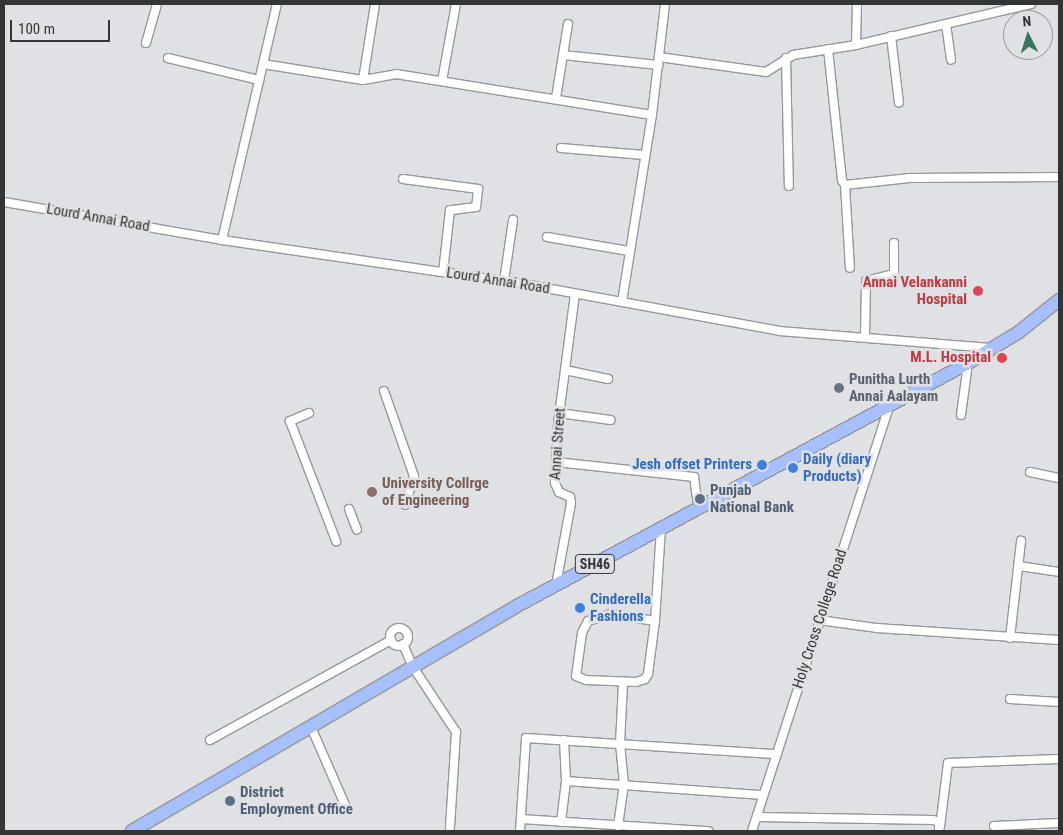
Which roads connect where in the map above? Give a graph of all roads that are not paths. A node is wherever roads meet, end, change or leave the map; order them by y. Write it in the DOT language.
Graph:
graph roads {
  1 [pos="156,4"];
  2 [pos="277,4"];
  3 [pos="375,4"];
  4 [pos="456,4"];
  5 [pos="664,4"];
  6 [pos="857,4"];
  7 [pos="1031,4"];
  8 [pos="568,24"];
  9 [pos="946,24"];
  10 [pos="891,36"];
  11 [pos="146,43"];
  12 [pos="856,45"];
  13 [pos="828,49"];
  14 [pos="563,55"];
  15 [pos="168,58"];
  16 [pos="786,58"];
  17 [pos="951,60"];
  18 [pos="658,61"];
  19 [pos="263,64"];
  20 [pos="260,80"];
  21 [pos="364,80"];
  22 [pos="442,81"];
  23 [pos="556,98"];
  24 [pos="899,103"];
  25 [pos="652,115"];
  26 [pos="561,148"];
  27 [pos="644,155"];
  28 [pos="1059,177"];
  29 [pos="403,180"];
  30 [pos="846,185"];
  31 [pos="789,186"];
  32 [pos="4,202"];
  33 [pos="514,220"];
  34 [pos="547,237"];
  35 [pos="222,240"];
  36 [pos="894,243"];
  37 [pos="629,251"];
  38 [pos="850,268"];
  39 [pos="443,272"];
  40 [pos="504,281"];
  41 [pos="576,294"];
  42 [pos="1059,300"];
  43 [pos="622,302"];
  44 [pos="865,338"];
  45 [pos="993,348"];
  46 [pos="968,363"];
  47 [pos="565,370"];
  48 [pos="608,379"];
  49 [pos="384,391"];
  50 [pos="889,408"];
  51 [pos="309,413"];
  52 [pos="559,413"];
  53 [pos="962,415"];
  54 [pos="611,420"];
  55 [pos="556,462"];
  56 [pos="1030,472"];
  57 [pos="1059,478"];
  58 [pos="405,505"];
  59 [pos="698,507"];
  60 [pos="348,509"];
  61 [pos="661,528"];
  62 [pos="357,530"];
  63 [pos="336,541"];
  64 [pos="1021,541"];
  65 [pos="1019,566"];
  66 [pos="1059,572"];
  67 [pos="556,585"];
  68 [pos="819,620"];
  69 [pos="655,621"];
  70 [pos="1010,638"];
  71 [pos="391,640"];
  72 [pos="1059,640"];
  73 [pos="403,644"];
  74 [pos="413,667"];
  75 [pos="622,682"];
  76 [pos="1010,699"];
  77 [pos="1059,702"];
  78 [pos="311,727"];
  79 [pos="210,740"];
  80 [pos="564,740"];
  81 [pos="620,744"];
  82 [pos="776,754"];
  83 [pos="1059,759"];
  84 [pos="566,781"];
  85 [pos="624,784"];
  86 [pos="763,795"];
  87 [pos="346,807"];
  88 [pos="758,818"];
  89 [pos="521,819"];
  90 [pos="561,822"];
  91 [pos="1059,823"];
  92 [pos="618,826"];
  93 [pos="994,826"];
  94 [pos="450,828"];
  95 [pos="939,830"];
  96 [pos="132,831"];
  97 [pos="520,831"];
  98 [pos="708,831"];
  99 [pos="752,831"];
  1 -- 11 [label="street"];
  2 -- 19 [label="street"];
  3 -- 21 [label="street"];
  4 -- 22 [label="street"];
  5 -- 18 [label="street"];
  6 -- 12 [label="street"];
  7 -- 9 [label="street"];
  8 -- 14 [label="street"];
  9 -- 10 [label="street"];
  9 -- 17 [label="street"];
  10 -- 12 [label="street"];
  10 -- 24 [label="street"];
  12 -- 13 [label="street"];
  13 -- 16 [label="street"];
  13 -- 30 [label="street"];
  14 -- 18 [label="street"];
  14 -- 23 [label="street"];
  15 -- 20 [label="street"];
  16 -- 18 [label="street"];
  16 -- 31 [label="street"];
  18 -- 25 [label="street"];
  19 -- 20 [label="street"];
  19 -- 21 [label="street"];
  20 -- 35 [label="street"];
  21 -- 22 [label="street"];
  22 -- 23 [label="street"];
  23 -- 25 [label="street"];
  25 -- 27 [label="street"];
  26 -- 27 [label="street"];
  27 -- 37 [label="street"];
  28 -- 30 [label="street"];
  29 -- 39 [label="street"];
  30 -- 38 [label="street"];
  32 -- 35 [label="street, Lourd Annai Road"];
  33 -- 40 [label="street"];
  34 -- 37 [label="street"];
  35 -- 39 [label="street, Lourd Annai Road"];
  36 -- 44 [label="street"];
  37 -- 43 [label="street"];
  39 -- 40 [label="street, Lourd Annai Road"];
  40 -- 41 [label="street, Lourd Annai Road"];
  41 -- 43 [label="street, Lourd Annai Road"];
  41 -- 47 [label="street, Annai Street"];
  42 -- 45 [label="main road, SH46"];
  43 -- 44 [label="street, Lourd Annai Road"];
  44 -- 45 [label="street, Lourd Annai Road"];
  45 -- 46 [label="main road, SH46"];
  46 -- 50 [label="main road, SH46"];
  46 -- 53 [label="street"];
  47 -- 48 [label="street"];
  47 -- 52 [label="street, Annai Street"];
  49 -- 58 [label="street"];
  50 -- 59 [label="main road, SH46"];
  50 -- 68 [label="street, Holy Cross College Road"];
  51 -- 63 [label="street"];
  52 -- 54 [label="street"];
  52 -- 55 [label="street, Annai Street"];
  55 -- 59 [label="street"];
  55 -- 67 [label="street, Annai Street"];
  56 -- 57 [label="street"];
  59 -- 61 [label="main road, SH46"];
  60 -- 62 [label="street"];
  61 -- 67 [label="main road, SH46"];
  61 -- 69 [label="street"];
  64 -- 65 [label="street"];
  65 -- 66 [label="street"];
  65 -- 70 [label="street"];
  67 -- 74 [label="main road, SH46"];
  68 -- 70 [label="street"];
  68 -- 82 [label="street, Holy Cross College Road"];
  69 -- 75 [label="street"];
  69 -- 75 [label="street"];
  70 -- 72 [label="street"];
  71 -- 73 [label="street"];
  71 -- 73 [label="street"];
  71 -- 79 [label="street"];
  73 -- 74 [label="street"];
  74 -- 78 [label="main road, SH46"];
  74 -- 94 [label="street"];
  75 -- 81 [label="street"];
  76 -- 77 [label="street"];
  78 -- 87 [label="street"];
  78 -- 96 [label="main road, SH46"];
  80 -- 81 [label="street"];
  80 -- 84 [label="street"];
  80 -- 89 [label="street"];
  81 -- 82 [label="street"];
  81 -- 85 [label="street"];
  82 -- 86 [label="street, Holy Cross College Road"];
  83 -- 95 [label="street"];
  84 -- 85 [label="street"];
  84 -- 90 [label="street"];
  85 -- 86 [label="street"];
  85 -- 92 [label="street"];
  86 -- 88 [label="street, Holy Cross College Road"];
  88 -- 95 [label="street"];
  88 -- 99 [label="street, Holy Cross College Road"];
  89 -- 90 [label="street"];
  89 -- 97 [label="street"];
  90 -- 92 [label="street"];
  91 -- 93 [label="street"];
  92 -- 98 [label="street"];
}
